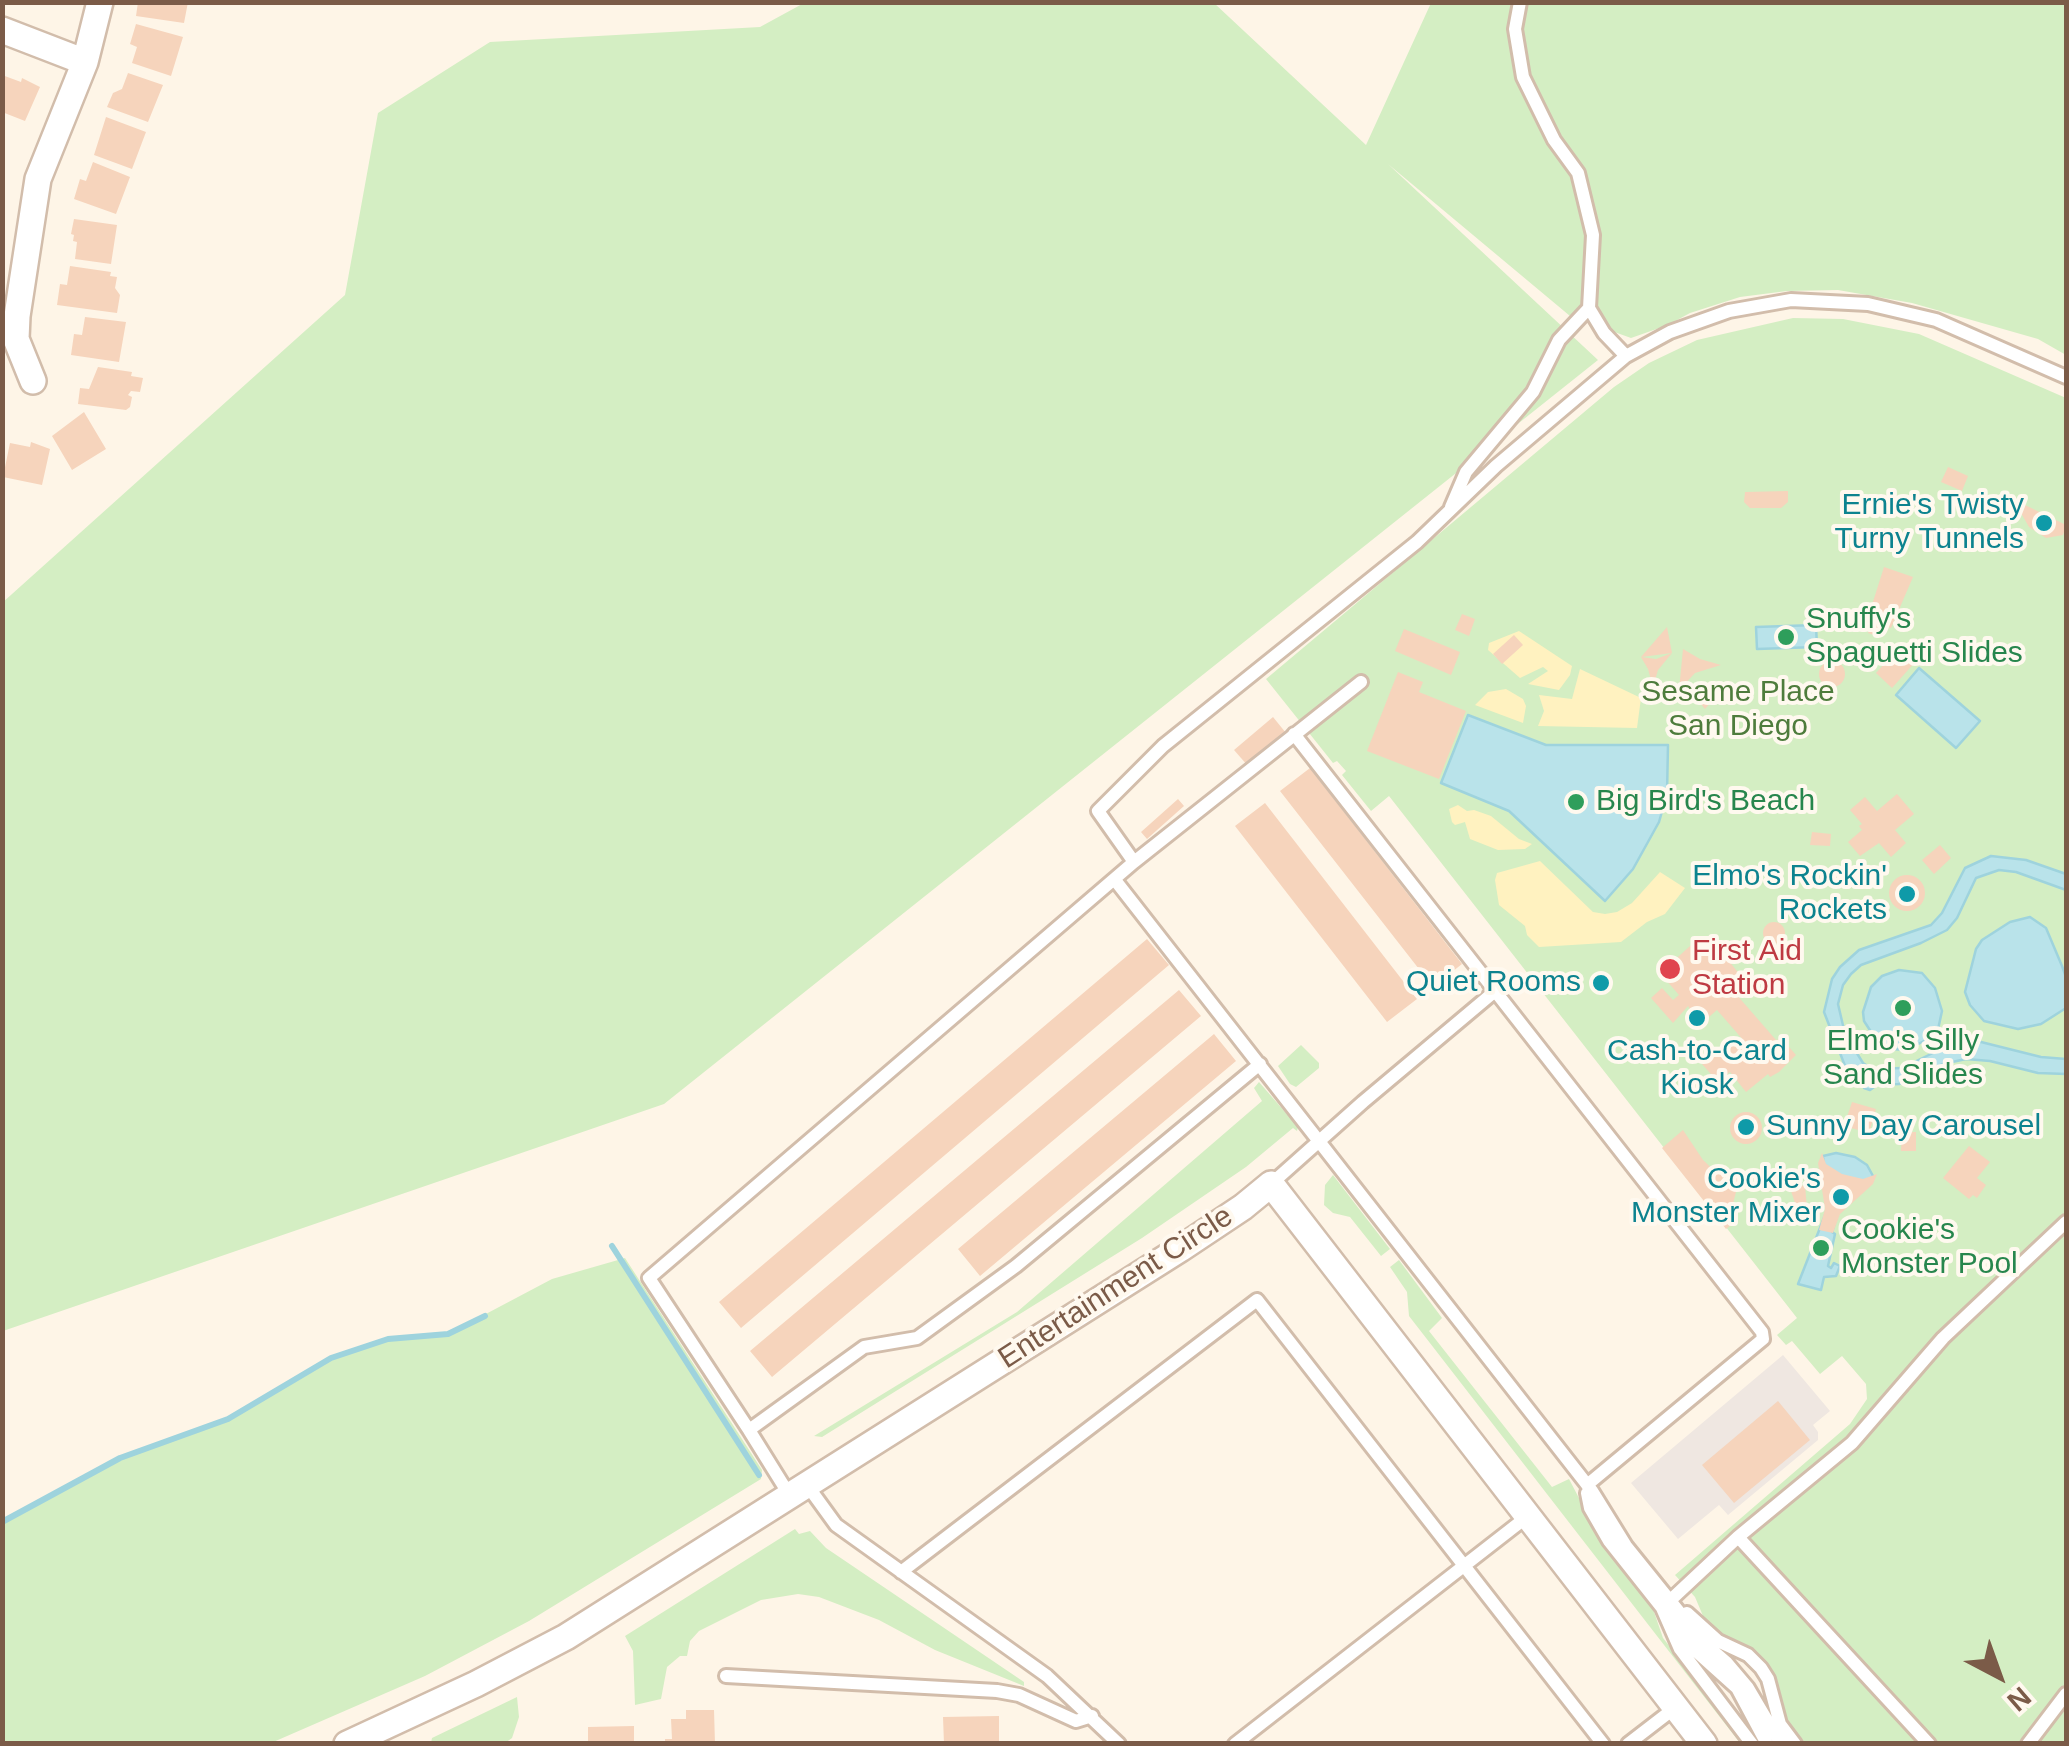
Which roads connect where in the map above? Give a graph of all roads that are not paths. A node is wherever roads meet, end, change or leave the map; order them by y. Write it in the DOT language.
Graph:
graph roads {
  1 [pos="100,2"];
  2 [pos="1520,2"];
  3 [pos="2,30"];
  4 [pos="85,62"];
  5 [pos="14,255"];
  6 [pos="1589,308"];
  7 [pos="1626,356"];
  8 [pos="2066,377"];
  9 [pos="33,380"];
  10 [pos="1448,513"];
  11 [pos="1361,682"];
  12 [pos="1294,734"];
  13 [pos="1134,862"];
  14 [pos="1116,880"];
  15 [pos="1494,992"];
  16 [pos="1260,1064"];
  17 [pos="1320,1141"];
  18 [pos="1271,1184"];
  19 [pos="2066,1222"];
  20 [pos="749,1430"];
  21 [pos="1586,1485"];
  22 [pos="798,1490"];
  23 [pos="1528,1516"];
  24 [pos="1738,1537"];
  25 [pos="1464,1565"];
  26 [pos="900,1572"];
  27 [pos="1666,1605"];
  28 [pos="726,1676"];
  29 [pos="2066,1694"];
  30 [pos="1676,1707"];
  31 [pos="1092,1716"];
  32 [pos="347,1744"];
  33 [pos="1118,1744"];
  34 [pos="1234,1744"];
  35 [pos="1603,1744"];
  36 [pos="1628,1744"];
  37 [pos="1704,1744"];
  38 [pos="1752,1744"];
  39 [pos="1768,1744"];
  40 [pos="1781,1744"];
  41 [pos="1794,1744"];
  42 [pos="1929,1744"];
  43 [pos="2028,1744"];
  1 -- 4 [label="street"];
  2 -- 6 [label="lane"];
  3 -- 4 [label="street"];
  4 -- 5 [label="street"];
  5 -- 9 [label="street"];
  6 -- 7 [label="lane"];
  6 -- 10 [label="lane"];
  7 -- 8 [label="lane"];
  7 -- 10 [label="lane"];
  10 -- 13 [label="lane"];
  11 -- 12 [label="lane"];
  12 -- 13 [label="lane"];
  12 -- 15 [label="lane"];
  13 -- 14 [label="lane"];
  14 -- 16 [label="lane"];
  14 -- 20 [label="lane"];
  15 -- 17 [label="lane"];
  15 -- 21 [label="lane"];
  16 -- 17 [label="lane"];
  16 -- 20 [label="lane"];
  17 -- 18 [label="lane"];
  17 -- 21 [label="lane"];
  18 -- 22 [label="street, Entertainment Circle"];
  18 -- 23 [label="street"];
  19 -- 24 [label="lane"];
  20 -- 22 [label="lane"];
  21 -- 27 [label="lane"];
  22 -- 26 [label="lane"];
  22 -- 32 [label="street, Entertainment Circle"];
  23 -- 25 [label="lane"];
  23 -- 30 [label="street"];
  24 -- 27 [label="lane"];
  24 -- 42 [label="lane"];
  25 -- 26 [label="lane"];
  25 -- 34 [label="lane"];
  25 -- 35 [label="lane"];
  26 -- 31 [label="lane"];
  27 -- 38 [label="lane"];
  27 -- 39 [label="lane"];
  27 -- 40 [label="lane"];
  27 -- 41 [label="lane"];
  28 -- 31 [label="lane"];
  29 -- 43 [label="lane"];
  30 -- 36 [label="lane"];
  30 -- 37 [label="street"];
  31 -- 33 [label="lane"];
}
